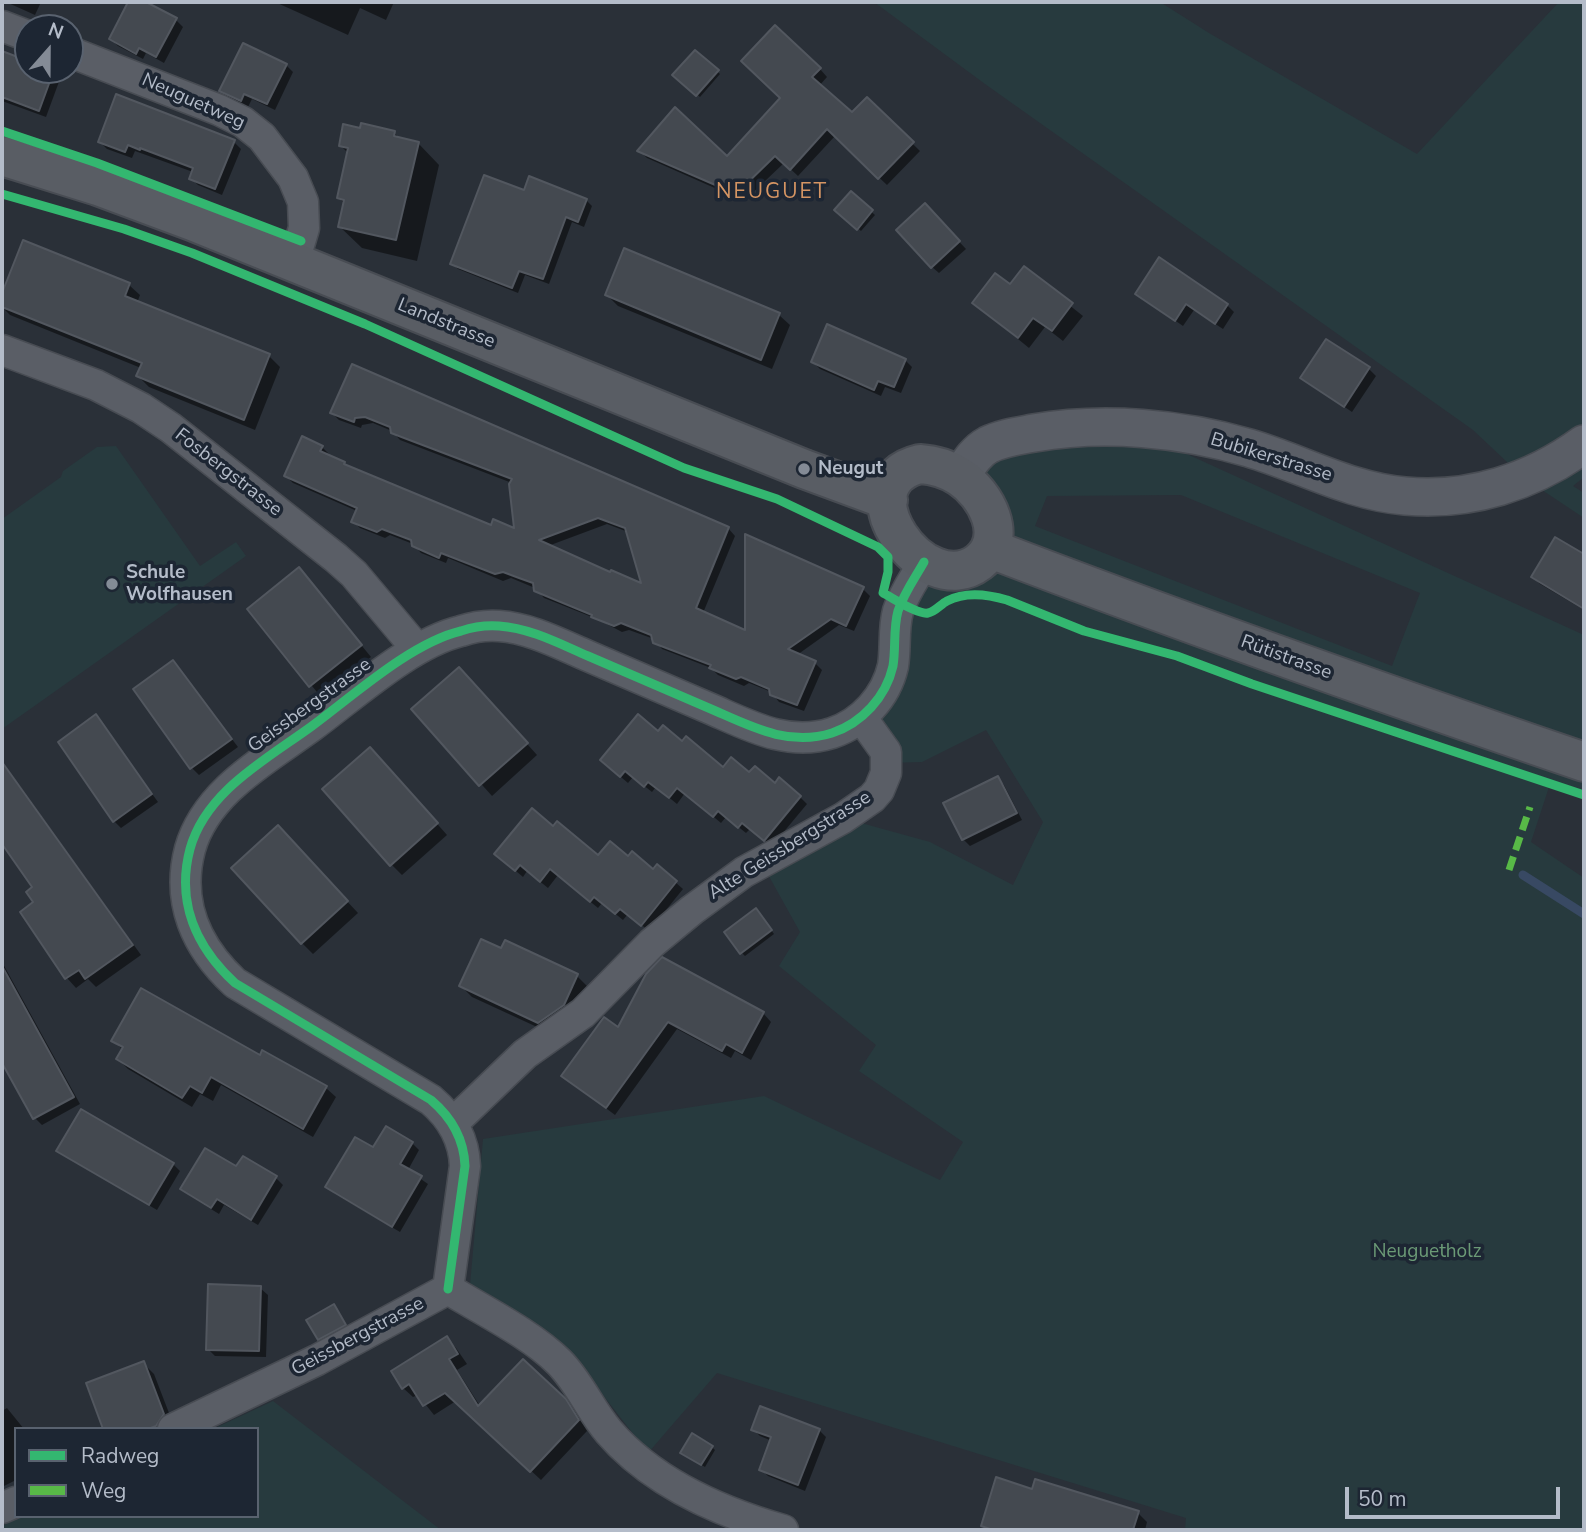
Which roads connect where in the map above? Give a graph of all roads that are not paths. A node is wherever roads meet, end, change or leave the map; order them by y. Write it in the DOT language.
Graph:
graph roads {
  1 [pos="84,57"];
  2 [pos="2,156"];
  3 [pos="294,262"];
  4 [pos="2,350"];
  5 [pos="1584,444"];
  6 [pos="960,477"];
  7 [pos="888,500"];
  8 [pos="991,549"];
  9 [pos="923,562"];
  10 [pos="417,649"];
  11 [pos="861,717"];
  12 [pos="1584,762"];
  13 [pos="452,1124"];
  14 [pos="447,1289"];
  15 [pos="177,1427"];
  16 [pos="783,1530"];
  1 -- 3 [label="street, Neuguetweg"];
  2 -- 3 [label="main road, Landstrasse"];
  3 -- 7 [label="main road, Landstrasse"];
  4 -- 10 [label="street, Fosbergstrasse"];
  5 -- 6 [label="street, Bubikerstrasse"];
  6 -- 7 [label="main road"];
  6 -- 8 [label="main road"];
  7 -- 9 [label="main road"];
  8 -- 9 [label="main road"];
  8 -- 12 [label="main road, Rütistrasse"];
  9 -- 11 [label="street, Geissbergstrasse"];
  10 -- 11 [label="street, Geissbergstrasse"];
  10 -- 13 [label="street, Geissbergstrasse"];
  11 -- 13 [label="street, Alte Geissbergstrasse"];
  13 -- 14 [label="street, Geissbergstrasse"];
  14 -- 15 [label="street, Geissbergstrasse"];
  14 -- 16 [label="street"];
}
